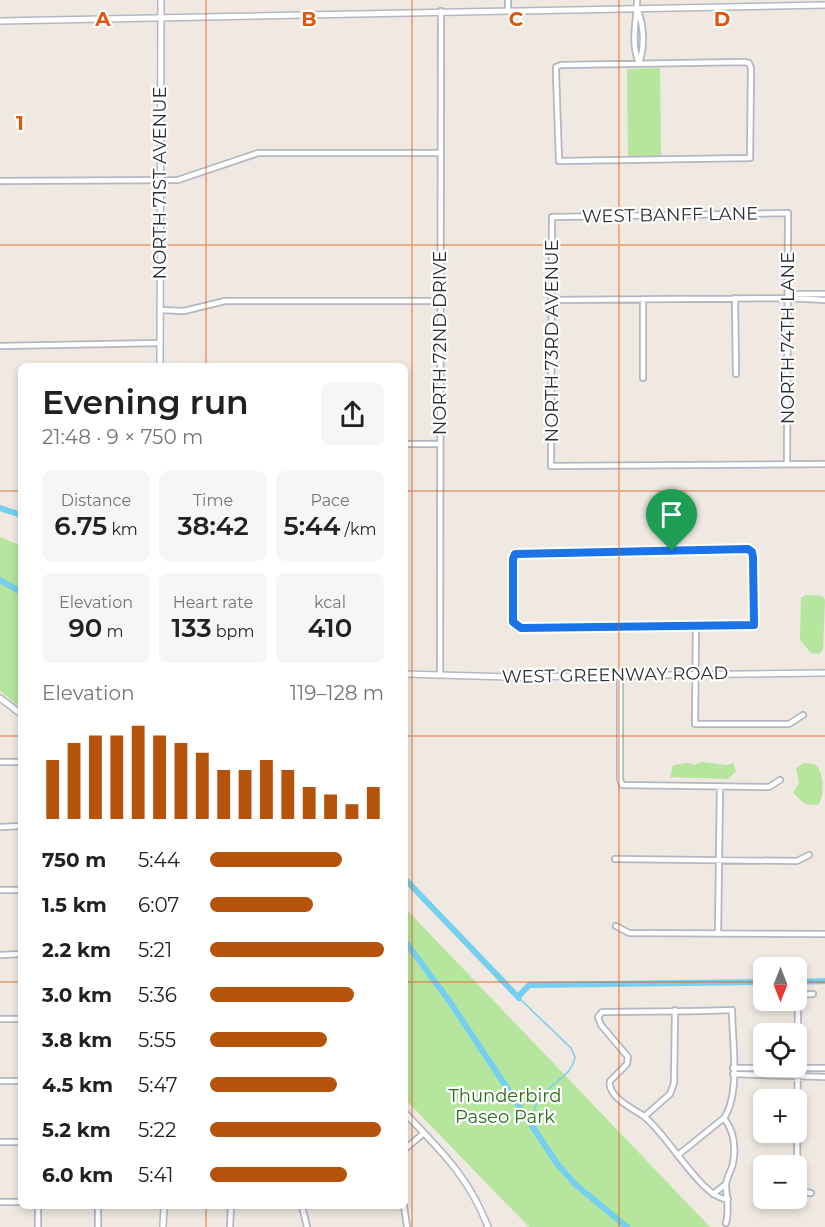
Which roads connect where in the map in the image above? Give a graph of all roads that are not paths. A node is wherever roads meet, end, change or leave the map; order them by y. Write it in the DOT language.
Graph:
graph roads {
  1 [pos="161,0"];
  2 [pos="508,0"];
  3 [pos="637,0"];
  4 [pos="825,5"];
  5 [pos="637,8"];
  6 [pos="508,10"];
  7 [pos="441,11"];
  8 [pos="160,18"];
  9 [pos="0,21"];
  10 [pos="634,31"];
  11 [pos="642,31"];
  12 [pos="639,63"];
  13 [pos="440,153"];
  14 [pos="160,180"];
  15 [pos="0,181"];
  16 [pos="788,213"];
  17 [pos="552,217"];
  18 [pos="825,294"];
  19 [pos="735,298"];
  20 [pos="788,298"];
  21 [pos="643,299"];
  22 [pos="551,300"];
  23 [pos="825,300"];
  24 [pos="440,301"];
  25 [pos="160,310"];
  26 [pos="160,343"];
  27 [pos="0,346"];
  28 [pos="160,363"];
  29 [pos="736,374"];
  30 [pos="643,378"];
  31 [pos="408,444"];
  32 [pos="440,444"];
  33 [pos="787,464"];
  34 [pos="825,464"];
  35 [pos="696,625"];
  36 [pos="825,673"];
  37 [pos="408,674"];
  38 [pos="440,675"];
  39 [pos="620,675"];
  40 [pos="696,675"];
  41 [pos="0,698"];
  42 [pos="18,712"];
  43 [pos="803,715"];
  44 [pos="0,762"];
  45 [pos="18,762"];
  46 [pos="780,780"];
  47 [pos="720,786"];
  48 [pos="18,826"];
  49 [pos="0,827"];
  50 [pos="809,855"];
  51 [pos="615,859"];
  52 [pos="719,861"];
  53 [pos="0,890"];
  54 [pos="18,890"];
  55 [pos="616,926"];
  56 [pos="718,933"];
  57 [pos="825,934"];
  58 [pos="18,954"];
  59 [pos="0,955"];
  60 [pos="807,994"];
  61 [pos="813,994"];
  62 [pos="675,1010"];
  63 [pos="0,1019"];
  64 [pos="18,1019"];
  65 [pos="753,1068"];
  66 [pos="807,1068"];
  67 [pos="825,1068"];
  68 [pos="733,1071"];
  69 [pos="753,1075"];
  70 [pos="807,1076"];
  71 [pos="798,1077"];
  72 [pos="825,1077"];
  73 [pos="0,1081"];
  74 [pos="18,1081"];
  75 [pos="408,1116"];
  76 [pos="645,1116"];
  77 [pos="724,1118"];
  78 [pos="424,1133"];
  79 [pos="0,1142"];
  80 [pos="18,1142"];
  81 [pos="408,1146"];
  82 [pos="678,1155"];
  83 [pos="797,1155"];
  84 [pos="726,1184"];
  85 [pos="807,1192"];
  86 [pos="811,1193"];
  87 [pos="713,1194"];
  88 [pos="728,1199"];
  89 [pos="0,1202"];
  90 [pos="18,1202"];
  91 [pos="38,1209"];
  92 [pos="98,1209"];
  93 [pos="164,1209"];
  94 [pos="231,1209"];
  95 [pos="303,1209"];
  96 [pos="404,1209"];
  97 [pos="726,1223"];
  98 [pos="38,1227"];
  99 [pos="98,1227"];
  100 [pos="163,1227"];
  101 [pos="230,1227"];
  102 [pos="307,1227"];
  103 [pos="407,1227"];
  104 [pos="488,1227"];
  1 -- 8 [label="street, NORTH 71ST AVENUE"];
  2 -- 6 [label="street"];
  3 -- 5 [label="street"];
  4 -- 5 [label="street"];
  5 -- 6 [label="street"];
  5 -- 10 [label="street"];
  5 -- 11 [label="street"];
  6 -- 7 [label="street"];
  7 -- 8 [label="street"];
  7 -- 13 [label="street, NORTH 72ND DRIVE"];
  8 -- 9 [label="street"];
  8 -- 14 [label="street, NORTH 71ST AVENUE"];
  10 -- 11 [label="street"];
  10 -- 12 [label="street"];
  11 -- 12 [label="street"];
  12 -- 12 [label="street"];
  13 -- 14 [label="street"];
  13 -- 24 [label="street, NORTH 72ND DRIVE"];
  14 -- 15 [label="street"];
  14 -- 25 [label="street, NORTH 71ST AVENUE"];
  16 -- 17 [label="street, WEST BANFF LANE"];
  16 -- 20 [label="street, NORTH 74TH LANE"];
  17 -- 22 [label="street, NORTH 73RD AVENUE"];
  18 -- 20 [label="street"];
  19 -- 20 [label="street"];
  19 -- 21 [label="street"];
  19 -- 29 [label="street"];
  20 -- 23 [label="street"];
  20 -- 33 [label="street, NORTH 74TH LANE"];
  21 -- 22 [label="street"];
  21 -- 30 [label="street"];
  22 -- 33 [label="street, NORTH 73RD AVENUE"];
  24 -- 25 [label="street"];
  24 -- 32 [label="street, NORTH 72ND DRIVE"];
  25 -- 26 [label="street, NORTH 71ST AVENUE"];
  26 -- 27 [label="street"];
  26 -- 28 [label="street, NORTH 71ST AVENUE"];
  31 -- 32 [label="street"];
  32 -- 38 [label="street, NORTH 72ND DRIVE"];
  33 -- 34 [label="street"];
  35 -- 35 [label="street"];
  35 -- 40 [label="street"];
  36 -- 40 [label="street, WEST GREENWAY ROAD"];
  37 -- 38 [label="street, WEST GREENWAY ROAD"];
  38 -- 39 [label="street, WEST GREENWAY ROAD"];
  39 -- 40 [label="street, WEST GREENWAY ROAD"];
  39 -- 47 [label="street"];
  40 -- 43 [label="street"];
  41 -- 42 [label="street"];
  44 -- 45 [label="street"];
  46 -- 47 [label="street"];
  47 -- 52 [label="street"];
  48 -- 49 [label="street"];
  50 -- 52 [label="street"];
  51 -- 52 [label="street"];
  52 -- 56 [label="street"];
  53 -- 54 [label="street"];
  55 -- 56 [label="street"];
  56 -- 57 [label="street"];
  58 -- 59 [label="street"];
  60 -- 61 [label="street"];
  62 -- 68 [label="street"];
  62 -- 76 [label="street"];
  62 -- 76 [label="street"];
  63 -- 64 [label="street"];
  65 -- 68 [label="street"];
  66 -- 67 [label="street"];
  68 -- 69 [label="street"];
  68 -- 77 [label="street"];
  70 -- 72 [label="street"];
  71 -- 83 [label="street"];
  73 -- 74 [label="street"];
  75 -- 78 [label="street"];
  76 -- 82 [label="street"];
  77 -- 82 [label="street"];
  77 -- 84 [label="street"];
  78 -- 81 [label="street"];
  78 -- 104 [label="street"];
  79 -- 80 [label="street"];
  82 -- 87 [label="street"];
  84 -- 87 [label="street"];
  84 -- 88 [label="street"];
  85 -- 86 [label="street"];
  87 -- 88 [label="street"];
  88 -- 97 [label="street"];
  89 -- 90 [label="street"];
  91 -- 98 [label="street"];
  92 -- 99 [label="street"];
  93 -- 100 [label="street"];
  94 -- 101 [label="street"];
  95 -- 102 [label="street"];
  96 -- 103 [label="street"];
}
